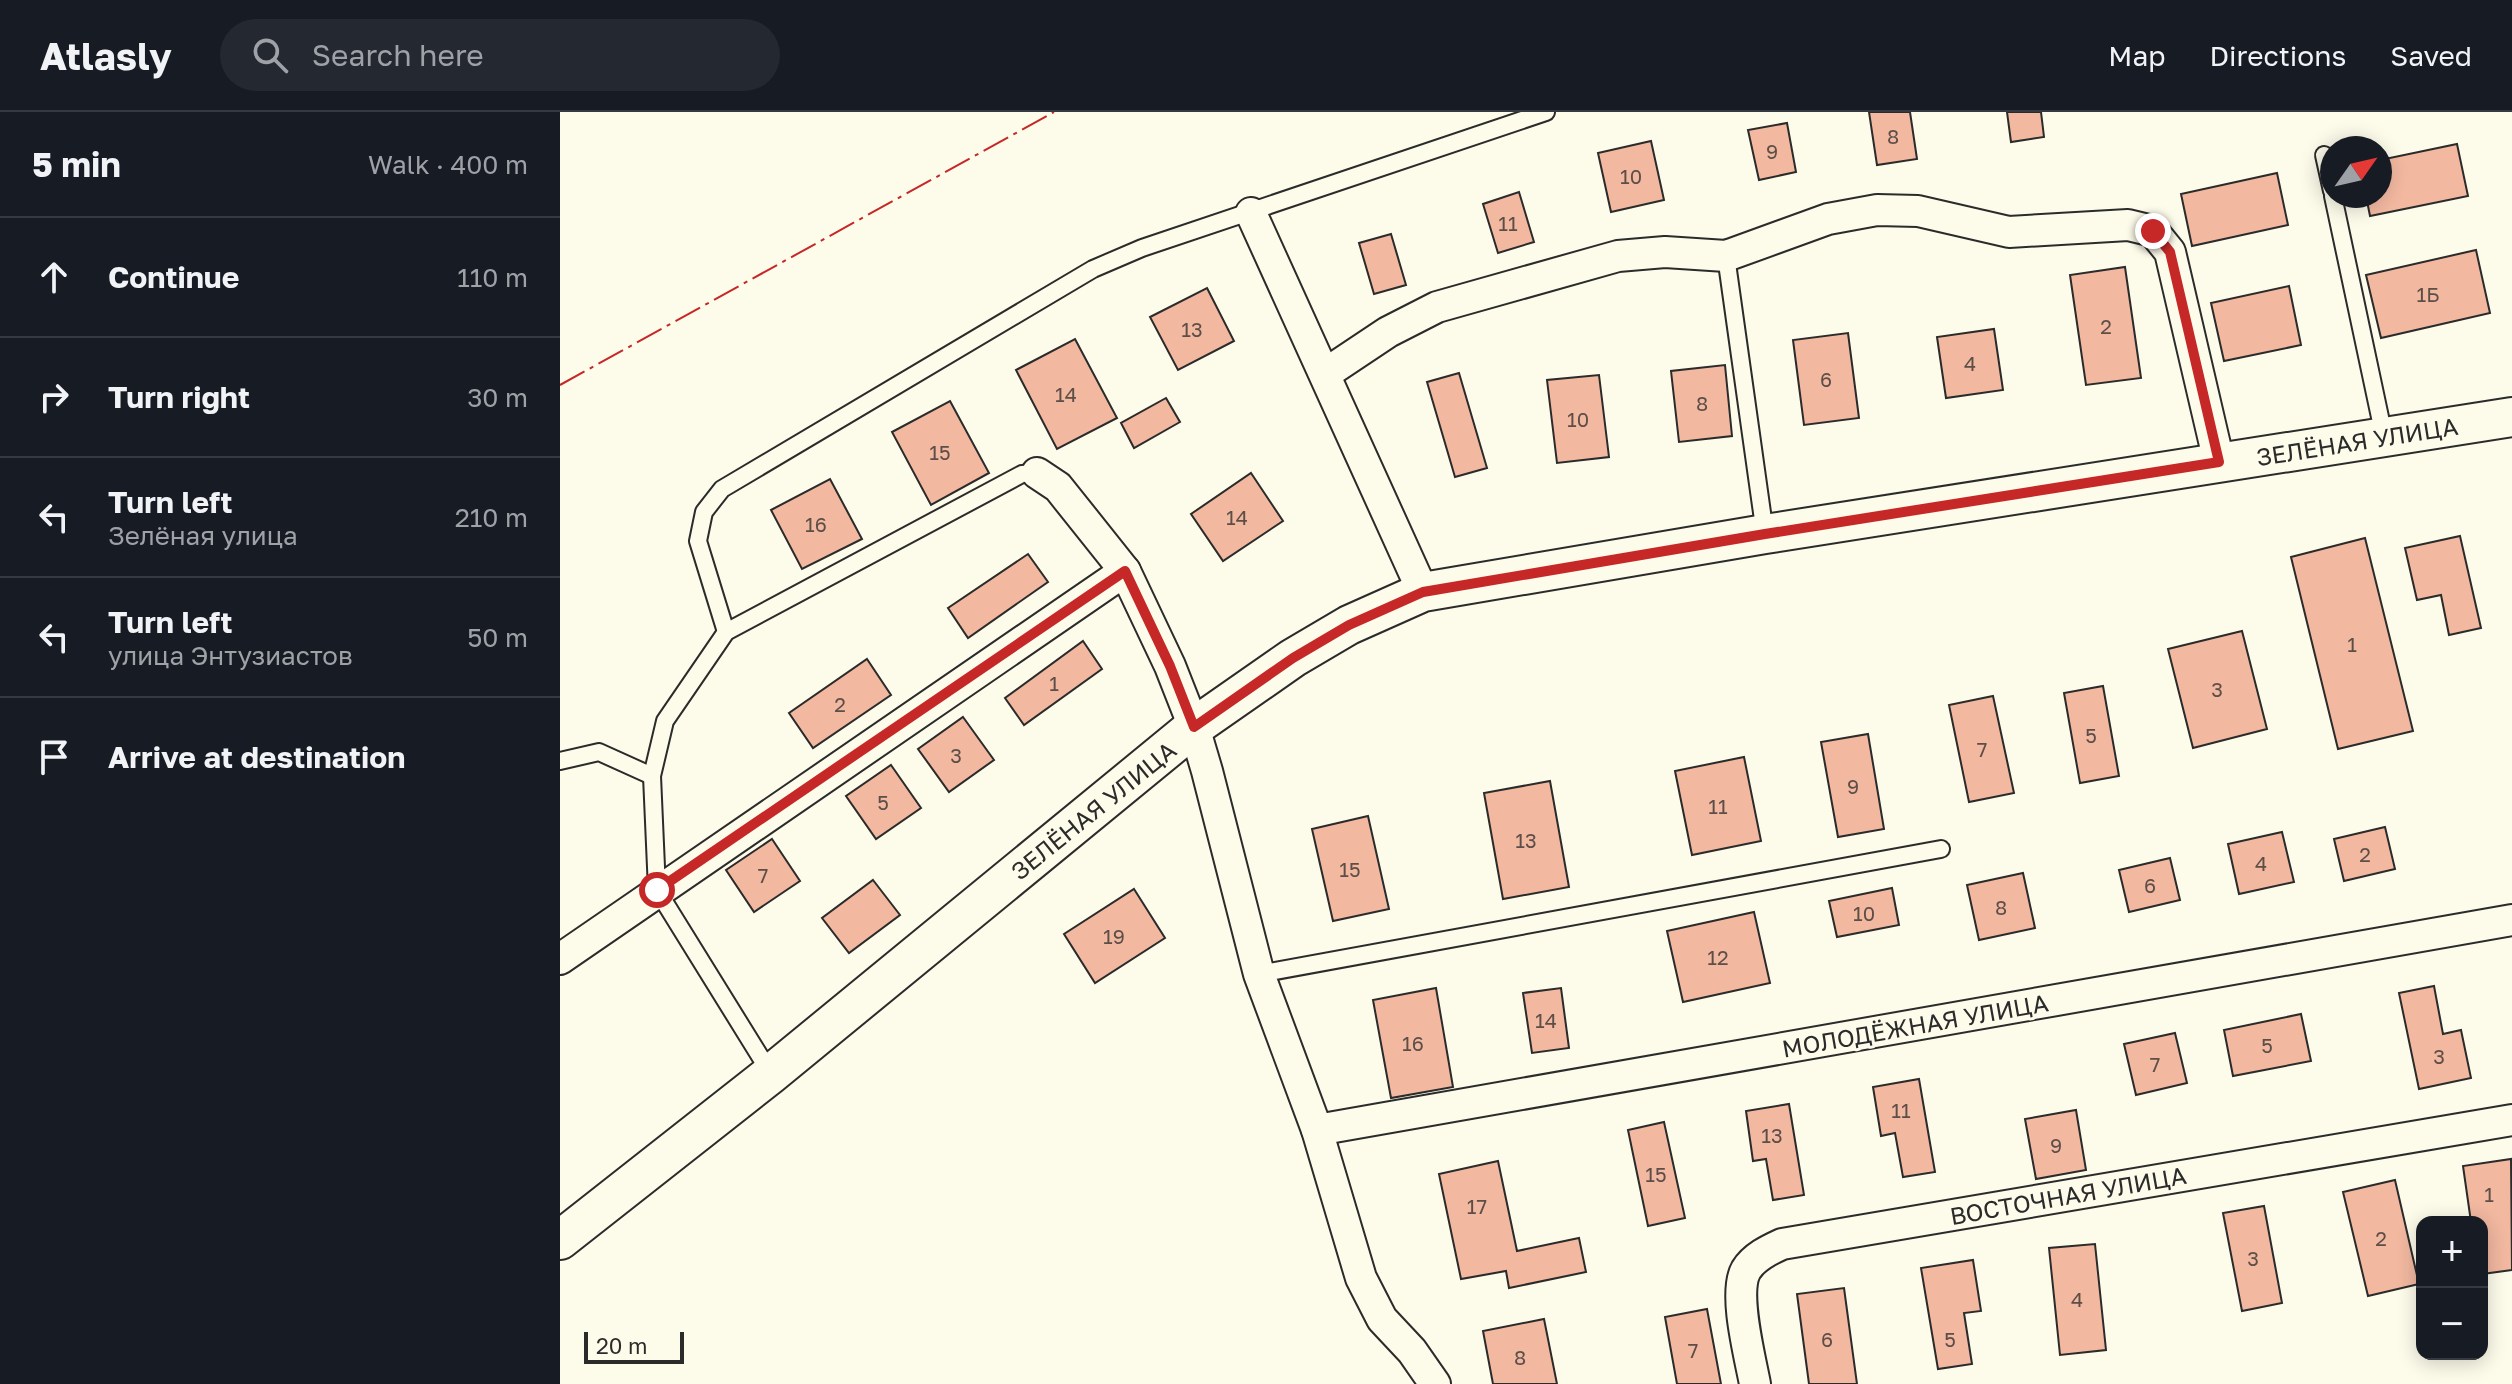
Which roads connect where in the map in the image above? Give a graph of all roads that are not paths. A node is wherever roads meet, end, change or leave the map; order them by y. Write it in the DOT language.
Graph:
graph roads {
  1 [pos="1546,112"];
  2 [pos="2335,208"];
  3 [pos="1251,213"];
  4 [pos="1726,256"];
  5 [pos="1325,374"];
  6 [pos="2512,417"];
  7 [pos="2384,436"];
  8 [pos="2219,462"];
  9 [pos="1037,473"];
  10 [pos="1765,534"];
  11 [pos="1125,571"];
  12 [pos="1423,592"];
  13 [pos="726,632"];
  14 [pos="1194,727"];
  15 [pos="560,761"];
  16 [pos="652,776"];
  17 [pos="1941,849"];
  18 [pos="657,890"];
  19 [pos="2512,920"];
  20 [pos="560,959"];
  21 [pos="1259,974"];
  22 [pos="771,1074"];
  23 [pos="2512,1120"];
  24 [pos="1317,1130"];
  25 [pos="560,1240"];
  26 [pos="1435,1384"];
  27 [pos="1755,1384"];
  1 -- 3 [label="lane"];
  2 -- 7 [label="lane"];
  3 -- 5 [label="street"];
  3 -- 13 [label="lane"];
  4 -- 5 [label="street"];
  4 -- 8 [label="street"];
  4 -- 10 [label="lane"];
  5 -- 12 [label="street"];
  6 -- 7 [label="street, ЗЕЛЁНАЯ УЛИЦА"];
  7 -- 8 [label="street, ЗЕЛЁНАЯ УЛИЦА"];
  8 -- 10 [label="street, ЗЕЛЁНАЯ УЛИЦА"];
  9 -- 11 [label="street"];
  9 -- 13 [label="lane"];
  10 -- 12 [label="street, ЗЕЛЁНАЯ УЛИЦА"];
  11 -- 14 [label="street"];
  11 -- 18 [label="street"];
  12 -- 14 [label="street, ЗЕЛЁНАЯ УЛИЦА"];
  13 -- 16 [label="lane"];
  14 -- 21 [label="street"];
  14 -- 22 [label="street, ЗЕЛЁНАЯ УЛИЦА"];
  15 -- 16 [label="lane"];
  16 -- 18 [label="lane"];
  17 -- 21 [label="lane"];
  18 -- 20 [label="street"];
  18 -- 22 [label="lane"];
  19 -- 24 [label="street, МОЛОДЁЖНАЯ УЛИЦА"];
  21 -- 24 [label="street"];
  22 -- 25 [label="street, ЗЕЛЁНАЯ УЛИЦА"];
  23 -- 27 [label="street, ВОСТОЧНАЯ УЛИЦА"];
  24 -- 26 [label="street"];
}
